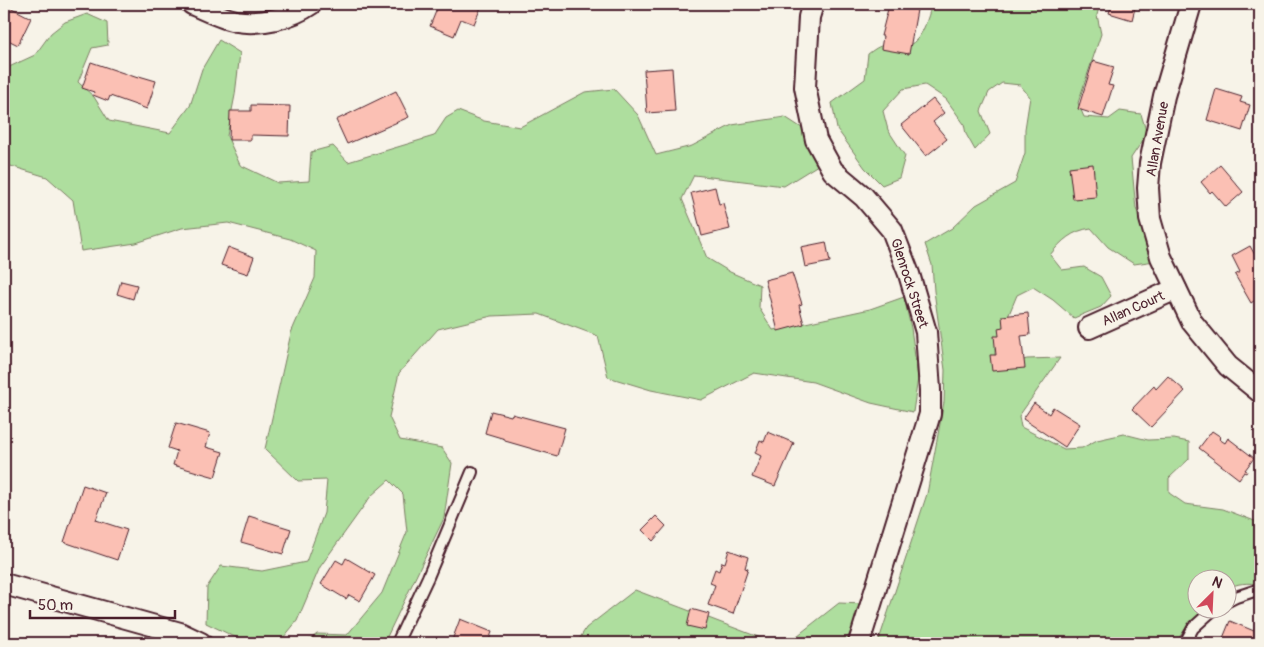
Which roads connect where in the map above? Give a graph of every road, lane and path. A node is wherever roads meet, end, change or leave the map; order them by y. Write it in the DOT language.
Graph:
graph roads {
  1 [pos="192,4"];
  2 [pos="311,4"];
  3 [pos="813,4"];
  4 [pos="1191,4"];
  5 [pos="1176,289"];
  6 [pos="1089,328"];
  7 [pos="1260,392"];
  8 [pos="472,472"];
  9 [pos="4,584"];
  10 [pos="1260,589"];
  11 [pos="1236,597"];
  12 [pos="1202,620"];
  13 [pos="201,643"];
  14 [pos="397,643"];
  15 [pos="859,643"];
  16 [pos="1185,643"];
  1 -- 2 [label="street"];
  3 -- 15 [label="street, Glenrock Street"];
  4 -- 5 [label="street, Allan Avenue"];
  5 -- 6 [label="street, Allan Court"];
  5 -- 7 [label="street, Allan Avenue"];
  8 -- 14 [label="lane"];
  9 -- 13 [label="street"];
  10 -- 11 [label="lane"];
  12 -- 16 [label="lane"];
}
